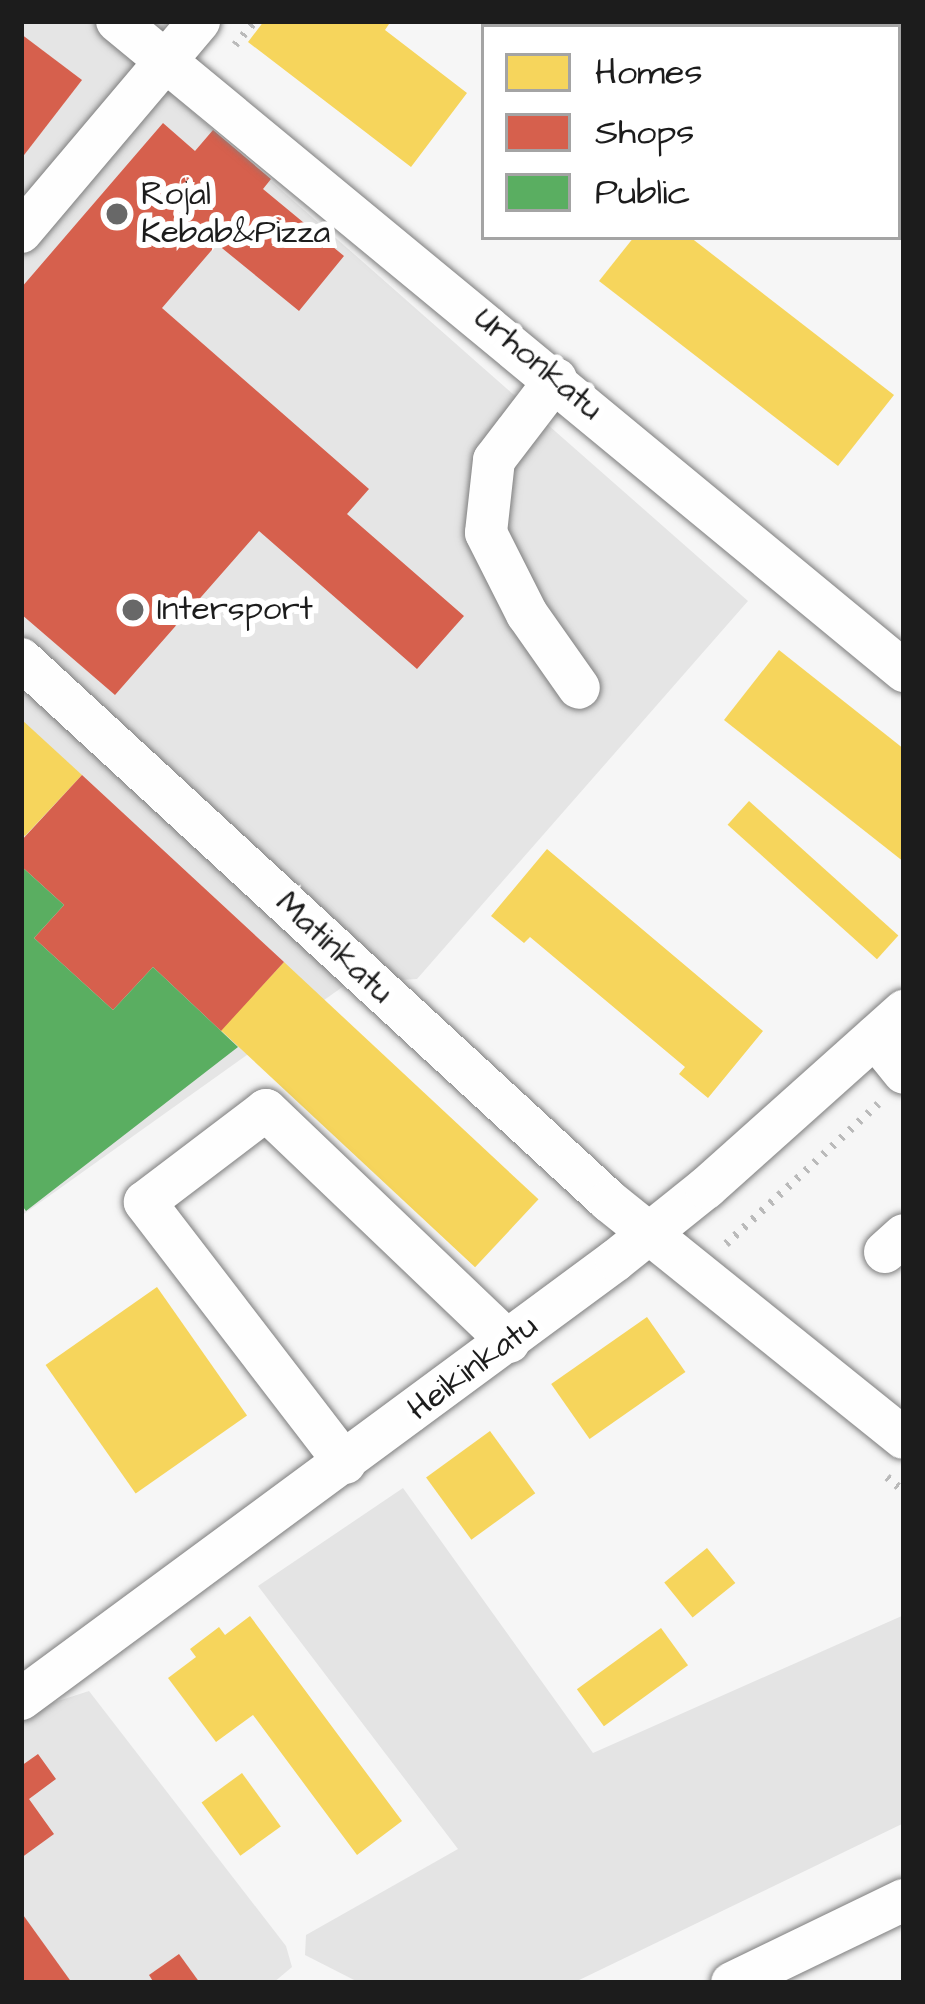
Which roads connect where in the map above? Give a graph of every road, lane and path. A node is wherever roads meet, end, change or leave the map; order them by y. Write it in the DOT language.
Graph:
graph roads {
  1 [pos="117,21"];
  2 [pos="199,21"];
  3 [pos="168,61"];
  4 [pos="21,232"];
  5 [pos="556,379"];
  6 [pos="21,659"];
  7 [pos="904,671"];
  8 [pos="580,688"];
  9 [pos="889,1024"];
  10 [pos="896,1084"];
  11 [pos="648,1233"];
  12 [pos="699,1268"];
  13 [pos="509,1342"];
  14 [pos="892,1455"];
  15 [pos="344,1462"];
  16 [pos="904,1492"];
  17 [pos="21,1699"];
  18 [pos="904,1900"];
  19 [pos="732,1983"];
  1 -- 3 [label="street, Urhonkatu"];
  2 -- 3 [label="street"];
  3 -- 4 [label="street"];
  3 -- 5 [label="street, Urhonkatu"];
  5 -- 7 [label="street, Urhonkatu"];
  5 -- 8 [label="street"];
  6 -- 11 [label="street, Matinkatu"];
  9 -- 10 [label="street"];
  9 -- 11 [label="street, Heikinkatu"];
  10 -- 12 [label="path"];
  11 -- 12 [label="street, Matinkatu"];
  11 -- 13 [label="street, Heikinkatu"];
  12 -- 14 [label="street, Matinkatu"];
  13 -- 15 [label="street, Heikinkatu"];
  13 -- 15 [label="street"];
  14 -- 16 [label="path"];
  15 -- 17 [label="street, Heikinkatu"];
  18 -- 19 [label="street"];
}
